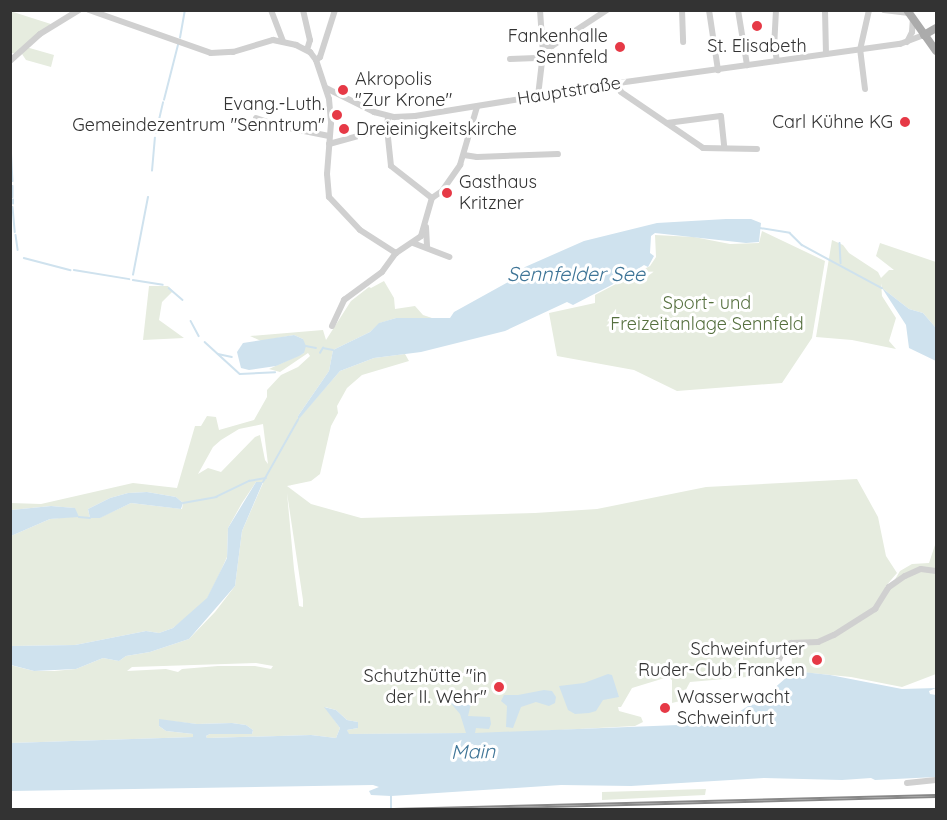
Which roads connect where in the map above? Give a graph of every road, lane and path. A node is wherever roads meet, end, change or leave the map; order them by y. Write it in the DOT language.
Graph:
graph roads {
  1 [pos="79,10"];
  2 [pos="89,10"];
  3 [pos="271,10"];
  4 [pos="303,10"];
  5 [pos="335,10"];
  6 [pos="540,10"];
  7 [pos="607,10"];
  8 [pos="682,10"];
  9 [pos="709,10"];
  10 [pos="738,10"];
  11 [pos="776,10"];
  12 [pos="825,10"];
  13 [pos="869,10"];
  14 [pos="884,10"];
  15 [pos="910,14"];
  16 [pos="936,28"];
  17 [pos="924,35"];
  18 [pos="284,41"];
  19 [pos="683,42"];
  20 [pos="907,43"];
  21 [pos="543,46"];
  22 [pos="307,50"];
  23 [pos="860,50"];
  24 [pos="936,51"];
  25 [pos="826,54"];
  26 [pos="543,58"];
  27 [pos="510,59"];
  28 [pos="316,60"];
  29 [pos="10,61"];
  30 [pos="777,61"];
  31 [pos="747,65"];
  32 [pos="718,70"];
  33 [pos="618,83"];
  34 [pos="326,88"];
  35 [pos="865,89"];
  36 [pos="538,96"];
  37 [pos="477,107"];
  38 [pos="388,117"];
  39 [pos="256,118"];
  40 [pos="668,123"];
  41 [pos="387,128"];
  42 [pos="329,135"];
  43 [pos="329,144"];
  44 [pos="724,147"];
  45 [pos="757,149"];
  46 [pos="558,154"];
  47 [pos="464,155"];
  48 [pos="432,198"];
  49 [pos="426,226"];
  50 [pos="413,243"];
  51 [pos="427,247"];
  52 [pos="396,253"];
  53 [pos="450,257"];
  54 [pos="332,327"];
  55 [pos="936,571"];
  56 [pos="776,665"];
  57 [pos="936,780"];
  58 [pos="907,783"];
  1 -- 29 [label="street"];
  2 -- 18 [label="street"];
  3 -- 18 [label="street"];
  4 -- 22 [label="street"];
  5 -- 28 [label="street"];
  6 -- 21 [label="street"];
  7 -- 21 [label="street"];
  8 -- 19 [label="street"];
  9 -- 32 [label="street"];
  10 -- 31 [label="street"];
  11 -- 30 [label="street"];
  12 -- 25 [label="street"];
  13 -- 23 [label="street"];
  14 -- 15 [label="street"];
  15 -- 17 [label="main road"];
  15 -- 20 [label="street"];
  16 -- 17 [label="main road"];
  17 -- 20 [label="street, Hauptstraße"];
  17 -- 24 [label="main road"];
  18 -- 22 [label="street"];
  20 -- 23 [label="street, Hauptstraße"];
  21 -- 26 [label="street"];
  22 -- 28 [label="street"];
  23 -- 25 [label="street, Hauptstraße"];
  23 -- 35 [label="street"];
  25 -- 30 [label="street, Hauptstraße"];
  26 -- 27 [label="street"];
  26 -- 36 [label="street"];
  28 -- 34 [label="street"];
  30 -- 31 [label="street, Hauptstraße"];
  31 -- 32 [label="street, Hauptstraße"];
  32 -- 33 [label="street, Hauptstraße"];
  33 -- 36 [label="street, Hauptstraße"];
  33 -- 40 [label="street"];
  34 -- 38 [label="street, Hauptstraße"];
  34 -- 42 [label="street"];
  36 -- 37 [label="street, Hauptstraße"];
  37 -- 38 [label="street, Hauptstraße"];
  37 -- 47 [label="street"];
  38 -- 41 [label="street"];
  39 -- 42 [label="street"];
  40 -- 44 [label="street"];
  40 -- 44 [label="street"];
  41 -- 43 [label="street"];
  41 -- 48 [label="street"];
  42 -- 43 [label="street"];
  43 -- 52 [label="street"];
  44 -- 45 [label="street"];
  46 -- 47 [label="street"];
  47 -- 48 [label="street"];
  48 -- 49 [label="street"];
  49 -- 50 [label="street"];
  49 -- 51 [label="street"];
  50 -- 51 [label="street"];
  50 -- 52 [label="street"];
  51 -- 53 [label="street"];
  52 -- 54 [label="street"];
  55 -- 56 [label="street"];
  57 -- 58 [label="street"];
}
